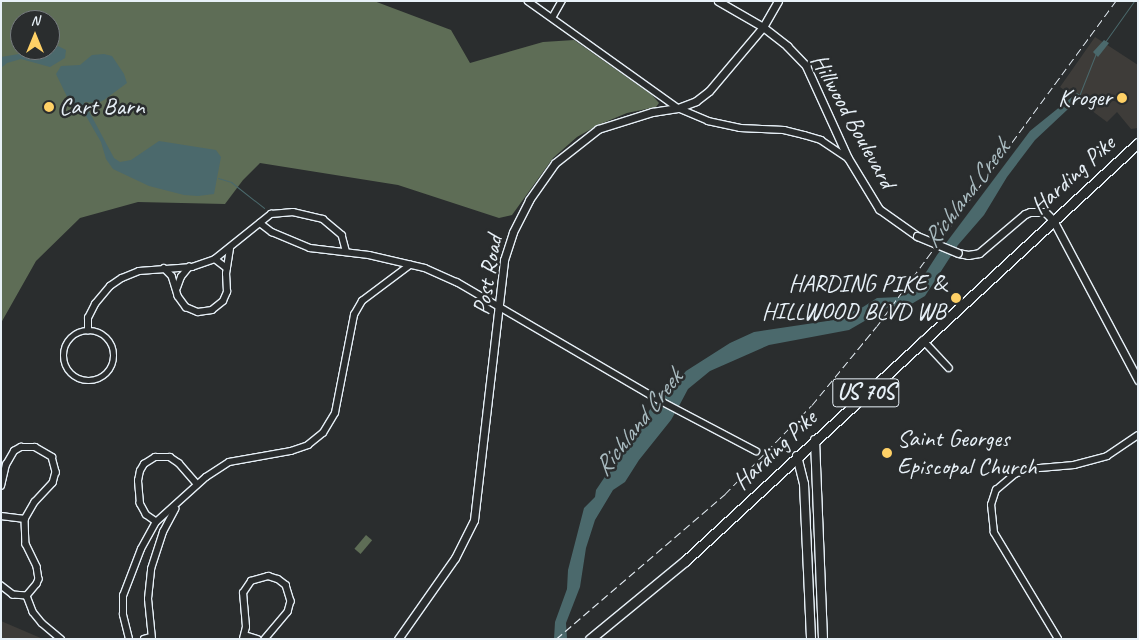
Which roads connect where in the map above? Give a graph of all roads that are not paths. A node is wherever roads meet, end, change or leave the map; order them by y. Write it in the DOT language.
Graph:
graph roads {
  1 [pos="528,1"];
  2 [pos="562,1"];
  3 [pos="718,1"];
  4 [pos="778,1"];
  5 [pos="552,18"];
  6 [pos="763,28"];
  7 [pos="678,108"];
  8 [pos="1138,143"];
  9 [pos="848,158"];
  10 [pos="1053,220"];
  11 [pos="260,223"];
  12 [pos="230,249"];
  13 [pos="346,250"];
  14 [pos="215,259"];
  15 [pos="410,265"];
  16 [pos="189,267"];
  17 [pos="164,268"];
  18 [pos="227,268"];
  19 [pos="177,288"];
  20 [pos="500,305"];
  21 [pos="88,331"];
  22 [pos="923,340"];
  23 [pos="949,368"];
  24 [pos="1138,380"];
  25 [pos="1138,435"];
  26 [pos="815,440"];
  27 [pos="756,451"];
  28 [pos="797,456"];
  29 [pos="197,484"];
  30 [pos="1,486"];
  31 [pos="179,504"];
  32 [pos="817,514"];
  33 [pos="805,515"];
  34 [pos="1,516"];
  35 [pos="25,519"];
  36 [pos="156,522"];
  37 [pos="807,559"];
  38 [pos="819,559"];
  39 [pos="1,586"];
  40 [pos="28,596"];
  41 [pos="810,624"];
  42 [pos="822,624"];
  43 [pos="244,637"];
  44 [pos="152,638"];
  45 [pos="61,639"];
  46 [pos="129,639"];
  47 [pos="144,639"];
  48 [pos="257,639"];
  49 [pos="265,639"];
  50 [pos="398,639"];
  51 [pos="590,639"];
  52 [pos="811,639"];
  53 [pos="823,639"];
  54 [pos="1058,639"];
  1 -- 5 [label="street"];
  2 -- 5 [label="street"];
  3 -- 6 [label="street, Hillwood Boulevard"];
  4 -- 6 [label="street, Post Road"];
  5 -- 7 [label="street"];
  6 -- 7 [label="street, Post Road"];
  6 -- 9 [label="street, Hillwood Boulevard"];
  7 -- 9 [label="street"];
  7 -- 20 [label="street, Post Road"];
  8 -- 10 [label="main road, Harding Pike / US 70S"];
  9 -- 10 [label="street, Hillwood Boulevard, bridge"];
  10 -- 22 [label="main road, Harding Pike / US 70S"];
  10 -- 24 [label="street"];
  11 -- 12 [label="street"];
  11 -- 13 [label="street"];
  11 -- 13 [label="street"];
  12 -- 14 [label="street"];
  12 -- 18 [label="street"];
  13 -- 15 [label="street"];
  14 -- 16 [label="street"];
  14 -- 18 [label="street"];
  15 -- 20 [label="street"];
  15 -- 29 [label="street"];
  16 -- 17 [label="street"];
  16 -- 19 [label="street"];
  17 -- 19 [label="street"];
  17 -- 21 [label="street"];
  18 -- 19 [label="street"];
  20 -- 27 [label="street"];
  20 -- 50 [label="street, Post Road"];
  21 -- 21 [label="street"];
  22 -- 23 [label="street"];
  22 -- 26 [label="main road, Harding Pike / US 70S"];
  25 -- 54 [label="street"];
  26 -- 28 [label="main road, Harding Pike / US 70S"];
  26 -- 32 [label="main road"];
  28 -- 33 [label="main road"];
  28 -- 51 [label="main road, Harding Pike / US 70S"];
  29 -- 31 [label="street"];
  29 -- 36 [label="street"];
  30 -- 35 [label="street"];
  31 -- 36 [label="street"];
  31 -- 44 [label="street"];
  32 -- 33 [label="main road"];
  32 -- 38 [label="main road"];
  33 -- 37 [label="main road"];
  34 -- 35 [label="street"];
  35 -- 40 [label="street"];
  36 -- 46 [label="street"];
  37 -- 38 [label="main road"];
  37 -- 41 [label="main road"];
  38 -- 42 [label="main road"];
  39 -- 40 [label="street"];
  40 -- 45 [label="street"];
  41 -- 42 [label="main road"];
  41 -- 52 [label="main road"];
  42 -- 53 [label="main road"];
  43 -- 48 [label="street"];
  43 -- 49 [label="street"];
  44 -- 47 [label="street"];
}
